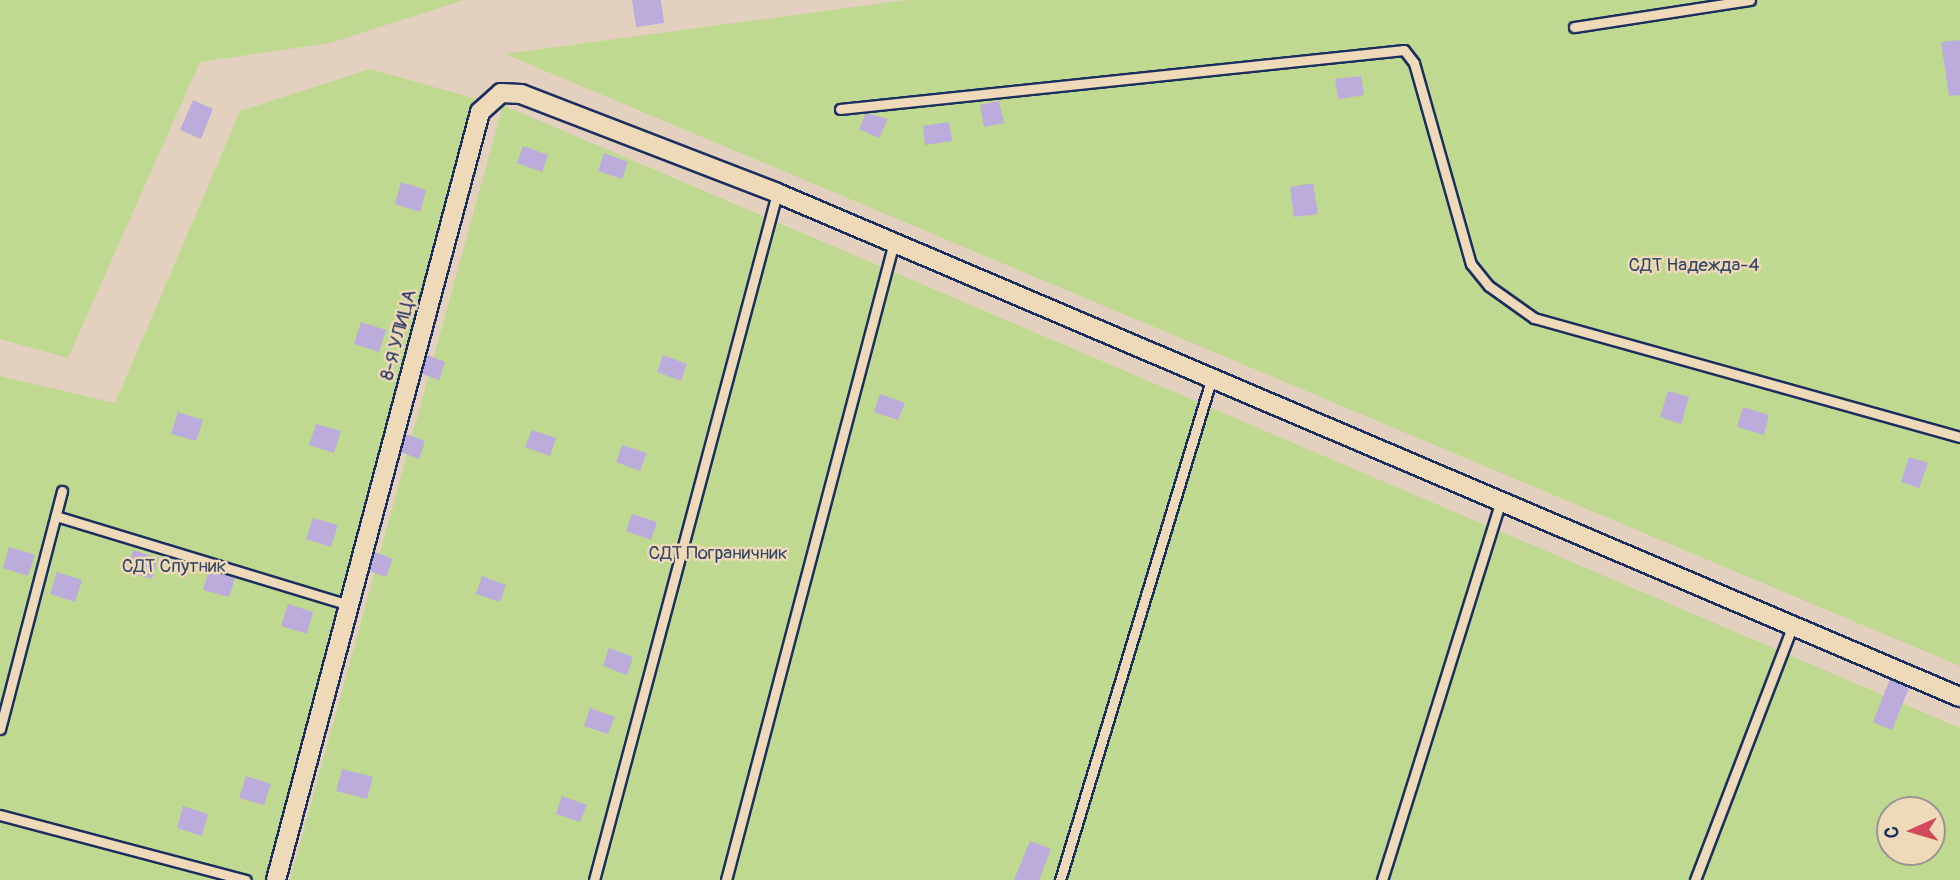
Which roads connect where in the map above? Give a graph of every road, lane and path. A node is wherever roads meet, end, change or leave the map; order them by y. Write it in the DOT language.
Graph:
graph roads {
  1 [pos="1750,0"];
  2 [pos="1573,27"];
  3 [pos="840,109"];
  4 [pos="777,193"];
  5 [pos="894,242"];
  6 [pos="1212,377"];
  7 [pos="1960,437"];
  8 [pos="62,491"];
  9 [pos="1501,500"];
  10 [pos="56,516"];
  11 [pos="349,604"];
  12 [pos="1793,625"];
  13 [pos="1960,697"];
  14 [pos="0,729"];
  15 [pos="0,814"];
  16 [pos="246,880"];
  17 [pos="276,880"];
  18 [pos="594,880"];
  19 [pos="726,880"];
  20 [pos="1060,880"];
  21 [pos="1382,880"];
  22 [pos="1695,880"];
  1 -- 2 [label="lane"];
  3 -- 7 [label="lane"];
  4 -- 5 [label="street, 8-Я УЛИЦА"];
  4 -- 11 [label="street, 8-Я УЛИЦА"];
  4 -- 18 [label="lane"];
  5 -- 6 [label="street, 8-Я УЛИЦА"];
  5 -- 19 [label="lane"];
  6 -- 9 [label="street, 8-Я УЛИЦА"];
  6 -- 20 [label="lane"];
  8 -- 10 [label="lane"];
  9 -- 12 [label="street, 8-Я УЛИЦА"];
  9 -- 21 [label="lane"];
  10 -- 11 [label="lane"];
  10 -- 14 [label="lane"];
  11 -- 17 [label="street, 8-Я УЛИЦА"];
  12 -- 13 [label="street, 8-Я УЛИЦА"];
  12 -- 22 [label="lane"];
  15 -- 16 [label="lane"];
}
